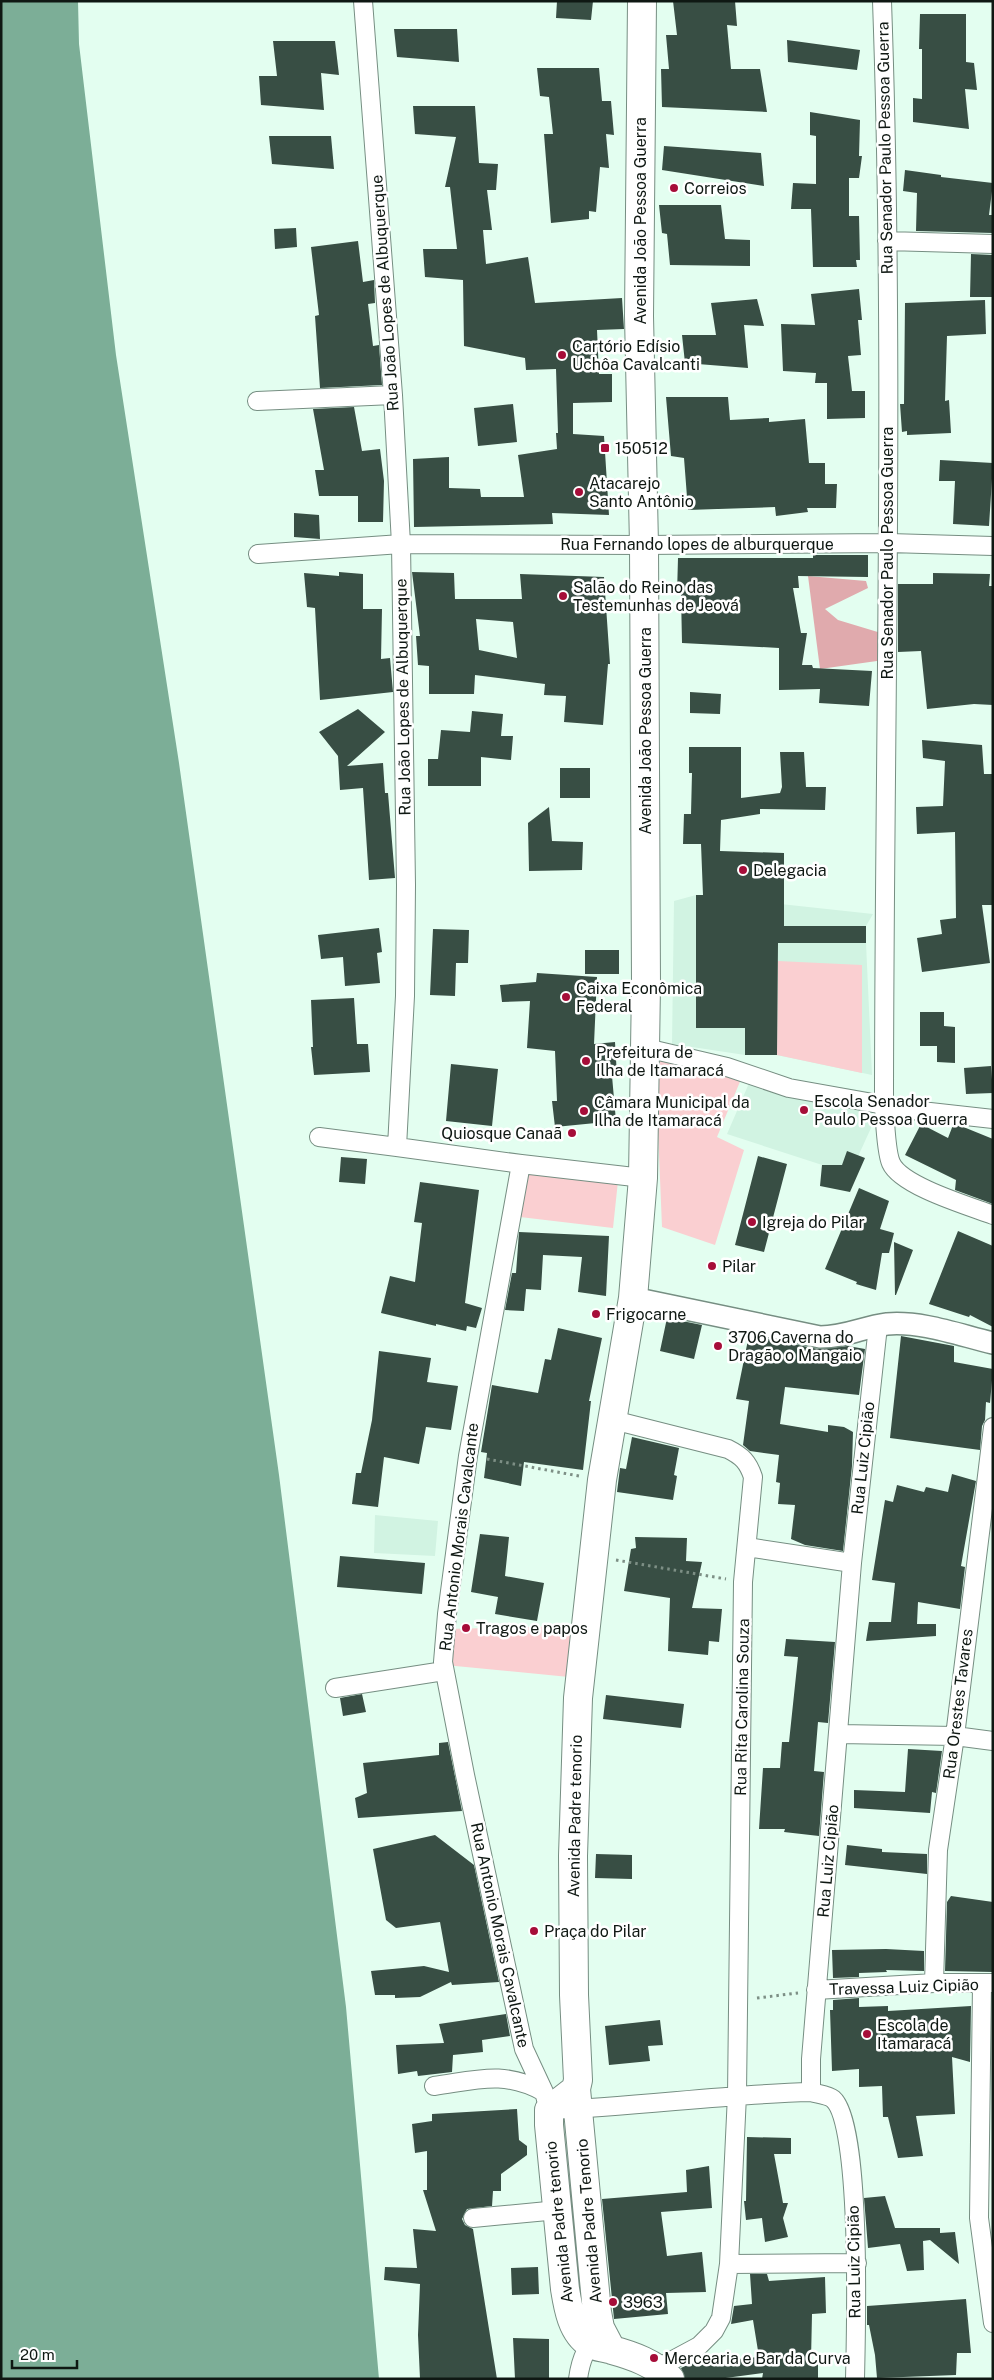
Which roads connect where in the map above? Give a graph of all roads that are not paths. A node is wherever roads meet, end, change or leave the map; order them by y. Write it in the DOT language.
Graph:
graph roads {
  1 [pos="363,1"];
  2 [pos="642,1"];
  3 [pos="882,1"];
  4 [pos="887,241"];
  5 [pos="993,244"];
  6 [pos="393,395"];
  7 [pos="257,401"];
  8 [pos="889,543"];
  9 [pos="401,544"];
  10 [pos="644,545"];
  11 [pos="993,546"];
  12 [pos="258,554"];
  13 [pos="646,1048"];
  14 [pos="884,1106"];
  15 [pos="993,1119"];
  16 [pos="319,1137"];
  17 [pos="397,1147"];
  18 [pos="521,1164"];
  19 [pos="643,1178"];
  20 [pos="993,1215"];
  21 [pos="633,1298"];
  22 [pos="878,1326"];
  23 [pos="993,1343"];
  24 [pos="622,1369"];
  25 [pos="613,1420"];
  26 [pos="993,1427"];
  27 [pos="747,1547"];
  28 [pos="852,1563"];
  29 [pos="444,1671"];
  30 [pos="335,1688"];
  31 [pos="839,1734"];
  32 [pos="955,1736"];
  33 [pos="993,1741"];
  34 [pos="934,1983"];
  35 [pos="987,1984"];
  36 [pos="816,1990"];
  37 [pos="434,2086"];
  38 [pos="811,2092"];
  39 [pos="737,2095"];
  40 [pos="577,2099"];
  41 [pos="547,2101"];
  42 [pos="558,2210"];
  43 [pos="473,2218"];
  44 [pos="729,2264"];
  45 [pos="857,2264"];
  46 [pos="993,2323"];
  47 [pos="601,2343"];
  48 [pos="664,2373"];
  49 [pos="578,2379"];
  50 [pos="855,2379"];
  1 -- 6 [label="street, Rua João Lopes de Albuquerque"];
  2 -- 10 [label="main road, Avenida João Pessoa Guerra"];
  3 -- 4 [label="street, Rua Senador Paulo Pessoa Guerra"];
  4 -- 5 [label="street"];
  4 -- 8 [label="street, Rua Senador Paulo Pessoa Guerra"];
  6 -- 7 [label="street"];
  6 -- 9 [label="street, Rua João Lopes de Albuquerque"];
  8 -- 10 [label="street, Rua Fernando lopes de alburquerque"];
  8 -- 11 [label="street, Rua Fernando lopes de alburquerque"];
  8 -- 14 [label="street, Rua Senador Paulo Pessoa Guerra"];
  9 -- 10 [label="street, Rua Fernando lopes de alburquerque"];
  9 -- 12 [label="street, Rua Fernando lopes de alburquerque"];
  9 -- 17 [label="street, Rua João Lopes de Albuquerque"];
  10 -- 13 [label="main road, Avenida João Pessoa Guerra"];
  13 -- 14 [label="street"];
  13 -- 19 [label="main road, Avenida João Pessoa Guerra"];
  14 -- 15 [label="street"];
  14 -- 20 [label="street, Rua Senador Paulo Pessoa Guerra"];
  16 -- 17 [label="street"];
  17 -- 18 [label="street"];
  18 -- 19 [label="street"];
  18 -- 29 [label="street, Rua Antonio Morais Cavalcante"];
  19 -- 21 [label="main road, Avenida João Pessoa Guerra"];
  21 -- 22 [label="street"];
  21 -- 24 [label="main road, Avenida João Pessoa Guerra"];
  22 -- 23 [label="street"];
  22 -- 28 [label="street, Rua Luiz Cipião"];
  24 -- 25 [label="main road, Avenida Padre tenorio"];
  25 -- 27 [label="street, Rua Rita Carolina Souza"];
  25 -- 40 [label="main road, Avenida Padre tenorio"];
  26 -- 32 [label="street, Rua Orestes Tavares"];
  27 -- 28 [label="street"];
  27 -- 39 [label="street, Rua Rita Carolina Souza"];
  28 -- 31 [label="street, Rua Luiz Cipião"];
  29 -- 30 [label="street"];
  29 -- 41 [label="street, Rua Antonio Morais Cavalcante"];
  31 -- 32 [label="street"];
  31 -- 36 [label="street, Rua Luiz Cipião"];
  32 -- 33 [label="street"];
  32 -- 34 [label="street, Rua Orestes Tavares"];
  34 -- 35 [label="street, Travessa Luiz Cipião"];
  34 -- 36 [label="street, Travessa Luiz Cipião"];
  35 -- 46 [label="street"];
  36 -- 38 [label="street, Rua Luiz Cipião"];
  37 -- 41 [label="street"];
  38 -- 39 [label="street"];
  38 -- 45 [label="street, Rua Luiz Cipião"];
  39 -- 40 [label="street"];
  39 -- 44 [label="street, Rua Rita Carolina Souza"];
  40 -- 41 [label="main road"];
  40 -- 47 [label="main road, Avenida Padre Tenorio"];
  41 -- 42 [label="main road, Avenida Padre tenorio"];
  42 -- 43 [label="street"];
  42 -- 47 [label="main road, Avenida Padre tenorio"];
  44 -- 45 [label="street"];
  44 -- 48 [label="street, Rua Rita Carolina Souza"];
  45 -- 50 [label="street, Rua Luiz Cipião"];
  47 -- 48 [label="main road"];
  47 -- 49 [label="street"];
}
